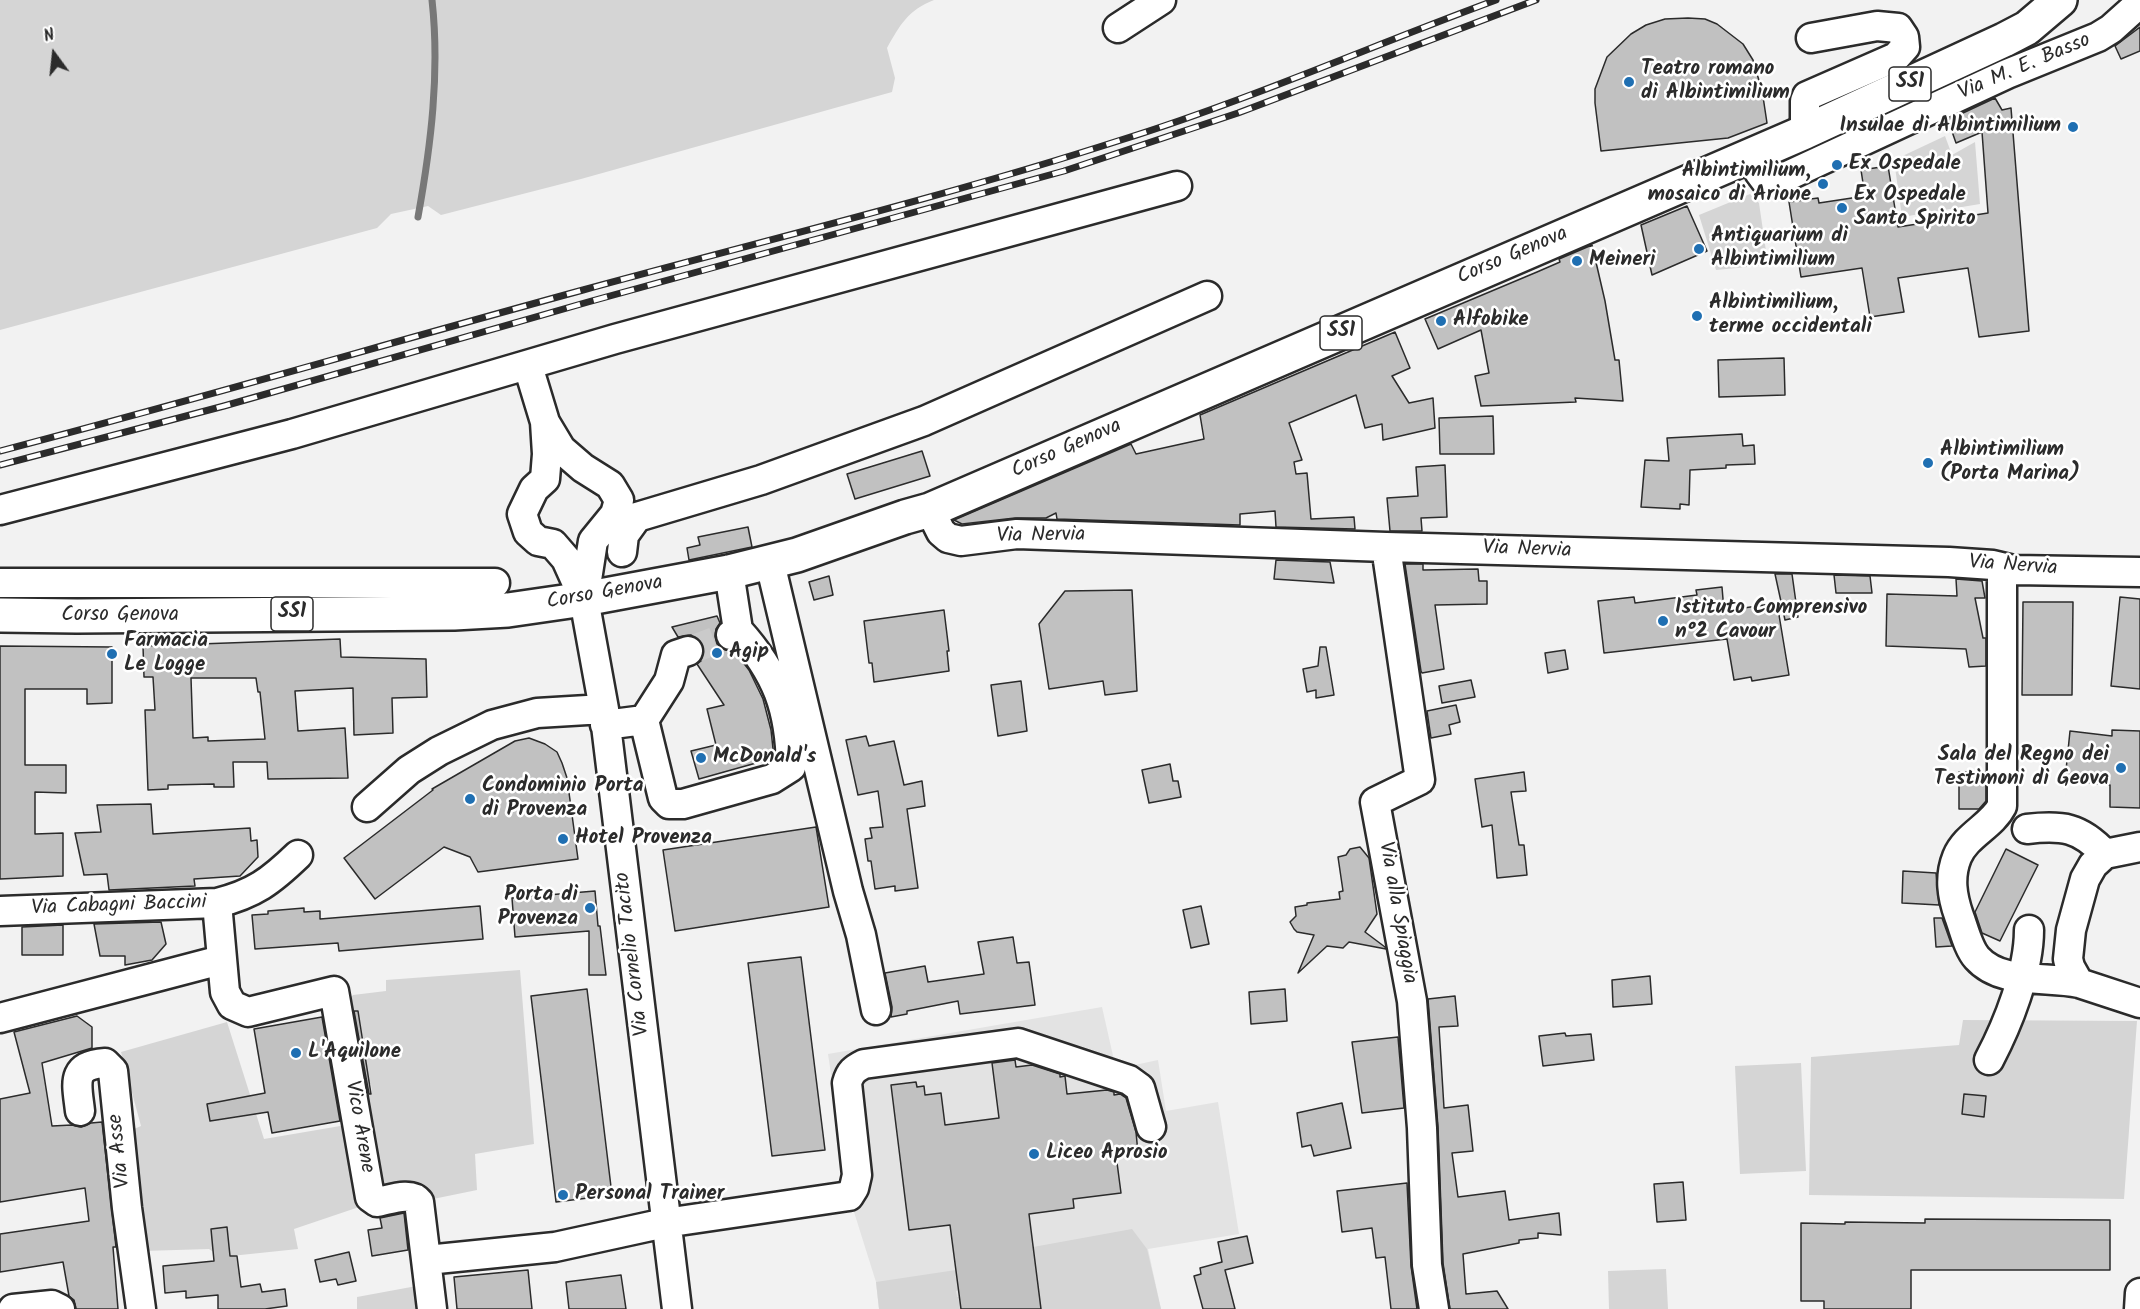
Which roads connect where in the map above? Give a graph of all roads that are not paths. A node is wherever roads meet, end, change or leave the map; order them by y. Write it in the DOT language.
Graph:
graph roads {
  1 [pos="1161,0"];
  2 [pos="2060,0"];
  3 [pos="2140,3"];
  4 [pos="1118,28"];
  5 [pos="1811,38"];
  6 [pos="1805,132"];
  7 [pos="1752,155"];
  8 [pos="1177,186"];
  9 [pos="1207,296"];
  10 [pos="528,366"];
  11 [pos="545,422"];
  12 [pos="0,510"];
  13 [pos="930,510"];
  14 [pos="1386,547"];
  15 [pos="622,552"];
  16 [pos="770,563"];
  17 [pos="2002,568"];
  18 [pos="729,572"];
  19 [pos="2140,572"];
  20 [pos="0,583"];
  21 [pos="495,583"];
  22 [pos="584,599"];
  23 [pos="0,615"];
  24 [pos="687,651"];
  25 [pos="604,717"];
  26 [pos="644,720"];
  27 [pos="367,807"];
  28 [pos="2027,829"];
  29 [pos="2140,847"];
  30 [pos="2105,854"];
  31 [pos="298,855"];
  32 [pos="217,903"];
  33 [pos="0,911"];
  34 [pos="2030,930"];
  35 [pos="221,960"];
  36 [pos="2021,977"];
  37 [pos="2079,983"];
  38 [pos="2140,1003"];
  39 [pos="876,1010"];
  40 [pos="0,1017"];
  41 [pos="1989,1060"];
  42 [pos="80,1111"];
  43 [pos="1150,1127"];
  44 [pos="665,1223"];
  45 [pos="427,1260"];
  46 [pos="2140,1293"];
  47 [pos="13,1309"];
  48 [pos="60,1309"];
  49 [pos="141,1309"];
  50 [pos="432,1309"];
  51 [pos="677,1309"];
  52 [pos="1434,1309"];
  53 [pos="2139,1309"];
  1 -- 4 [label="street"];
  2 -- 6 [label="main road, Corso Genova / SS1"];
  3 -- 7 [label="street, Via M. E. Basso"];
  5 -- 6 [label="street"];
  6 -- 7 [label="main road, Corso Genova / SS1"];
  7 -- 13 [label="main road, Corso Genova / SS1"];
  8 -- 10 [label="street"];
  9 -- 15 [label="street"];
  10 -- 11 [label="street"];
  10 -- 12 [label="street"];
  11 -- 22 [label="street"];
  11 -- 22 [label="street"];
  13 -- 14 [label="street, Via Nervia"];
  13 -- 16 [label="main road, Corso Genova / SS1"];
  14 -- 17 [label="street, Via Nervia"];
  14 -- 52 [label="street, Via alla Spiaggia"];
  16 -- 18 [label="main road, Corso Genova / SS1"];
  16 -- 39 [label="street"];
  17 -- 19 [label="street, Via Nervia"];
  17 -- 36 [label="street"];
  18 -- 22 [label="main road, Corso Genova / SS1"];
  18 -- 26 [label="street"];
  20 -- 21 [label="street"];
  22 -- 23 [label="main road, Corso Genova / SS1"];
  22 -- 25 [label="street, Via Cornelio Tacito"];
  24 -- 26 [label="street"];
  25 -- 26 [label="street"];
  25 -- 27 [label="street"];
  25 -- 44 [label="street, Via Cornelio Tacito"];
  28 -- 30 [label="street"];
  29 -- 30 [label="street"];
  30 -- 37 [label="street"];
  31 -- 32 [label="street"];
  32 -- 33 [label="street, Via Cabagni Baccini"];
  32 -- 35 [label="street, Via Cabagni Baccini"];
  34 -- 36 [label="street"];
  35 -- 40 [label="street"];
  35 -- 45 [label="street, Vico Arene"];
  36 -- 37 [label="street"];
  36 -- 41 [label="street"];
  37 -- 38 [label="street"];
  42 -- 49 [label="street, Via Asse"];
  43 -- 44 [label="street"];
  44 -- 45 [label="street"];
  44 -- 51 [label="street, Via Cornelio Tacito"];
  45 -- 50 [label="street"];
  46 -- 53 [label="street"];
  47 -- 48 [label="street"];
}
